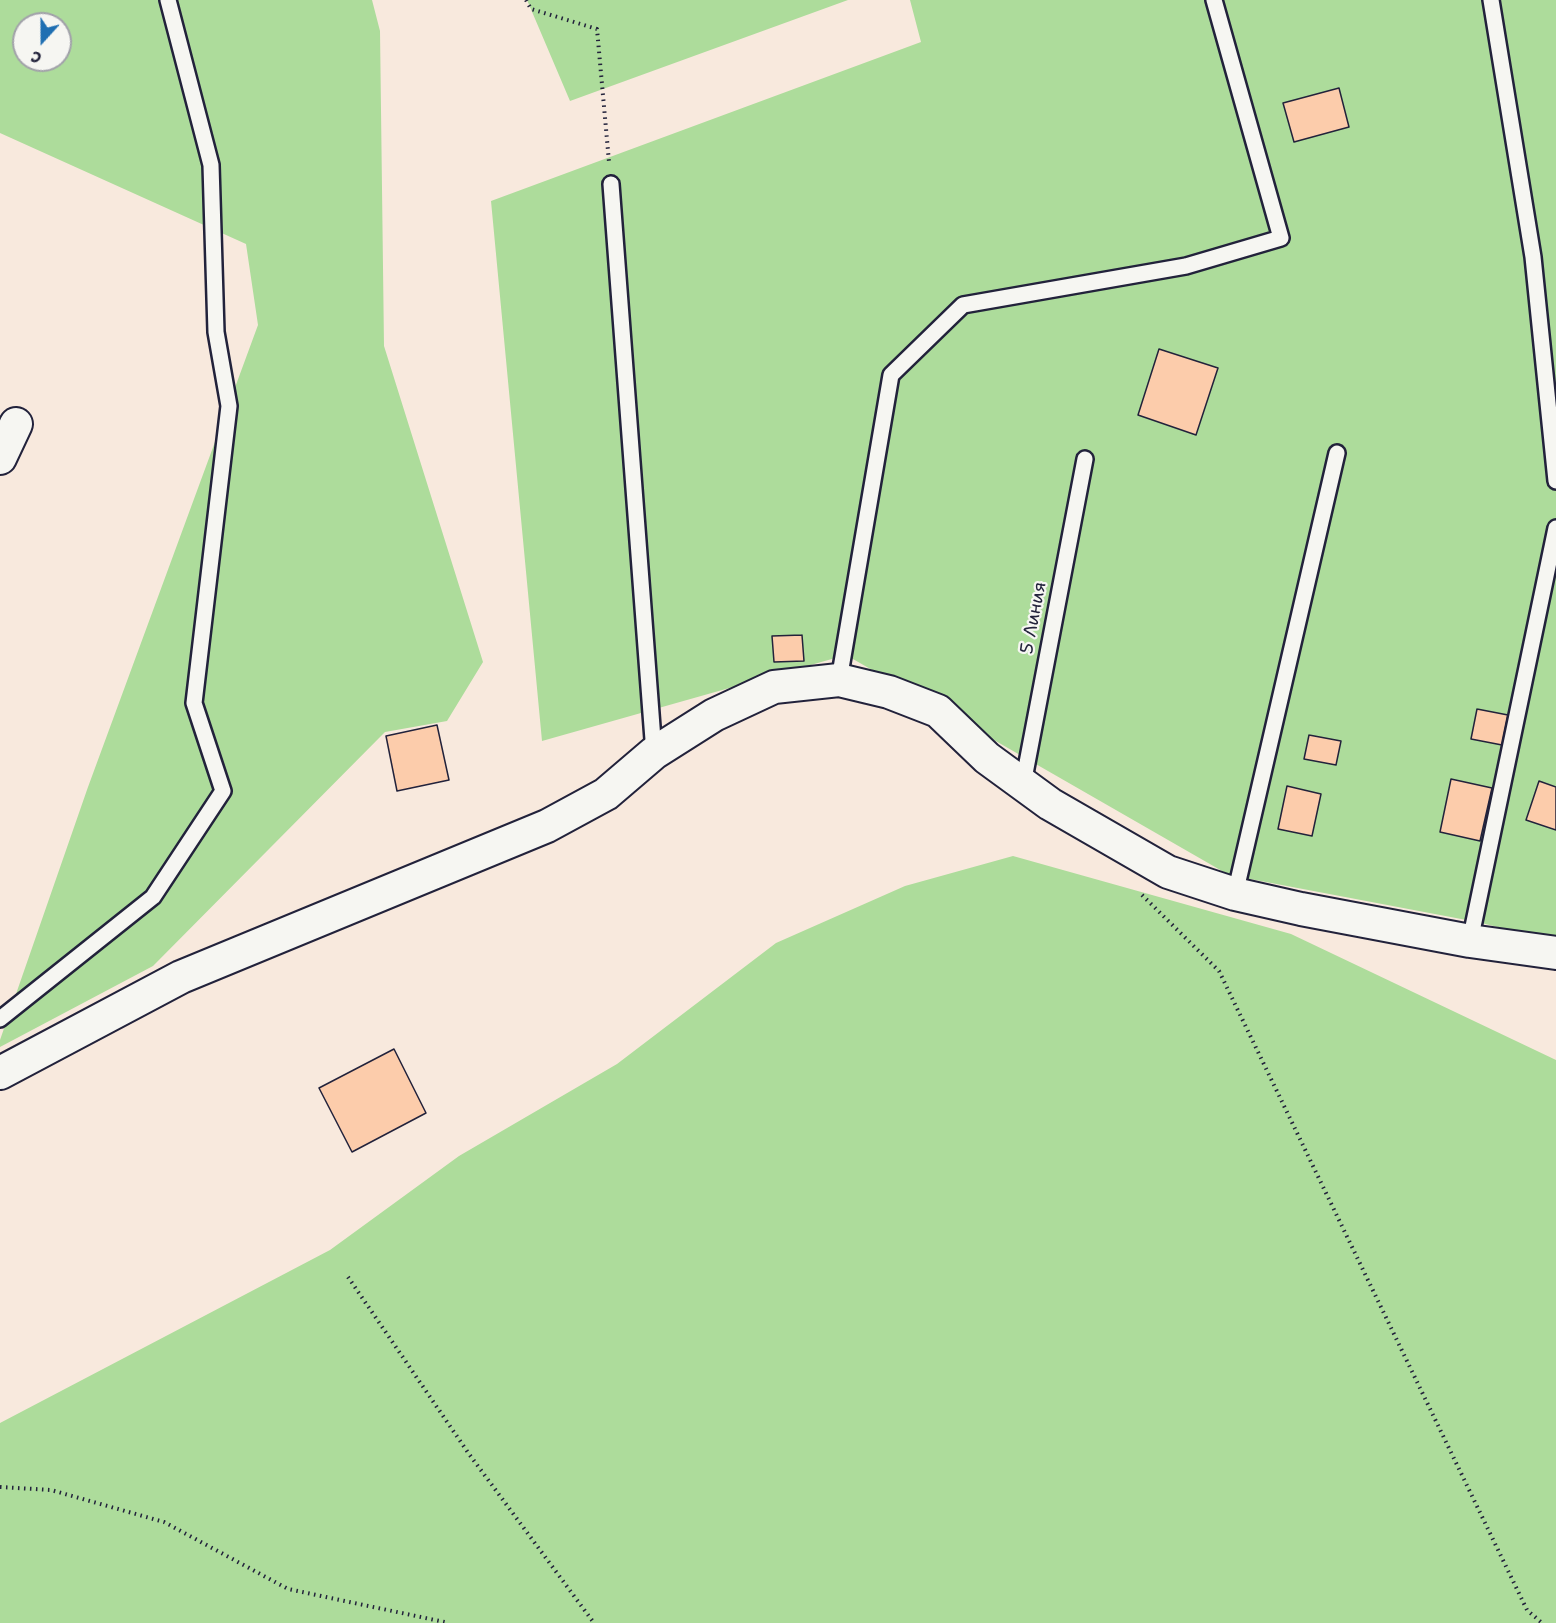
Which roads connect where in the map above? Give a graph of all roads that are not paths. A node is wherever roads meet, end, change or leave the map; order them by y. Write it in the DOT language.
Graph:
graph roads {
  1 [pos="168,0"];
  2 [pos="1214,0"];
  3 [pos="1491,0"];
  4 [pos="611,184"];
  5 [pos="16,424"];
  6 [pos="1336,453"];
  7 [pos="0,458"];
  8 [pos="1085,459"];
  9 [pos="1556,481"];
  10 [pos="1556,528"];
  11 [pos="839,681"];
  12 [pos="654,753"];
  13 [pos="1023,784"];
  14 [pos="1235,894"];
  15 [pos="1470,941"];
  16 [pos="1556,953"];
  17 [pos="0,1019"];
  18 [pos="0,1073"];
  1 -- 17 [label="lane"];
  2 -- 11 [label="lane"];
  3 -- 9 [label="lane"];
  4 -- 12 [label="lane"];
  5 -- 7 [label="street"];
  6 -- 14 [label="lane"];
  8 -- 13 [label="lane, 5 Линия"];
  10 -- 15 [label="lane"];
  11 -- 12 [label="street"];
  11 -- 13 [label="street"];
  12 -- 18 [label="street"];
  13 -- 14 [label="street"];
  14 -- 15 [label="street"];
  15 -- 16 [label="street"];
}
